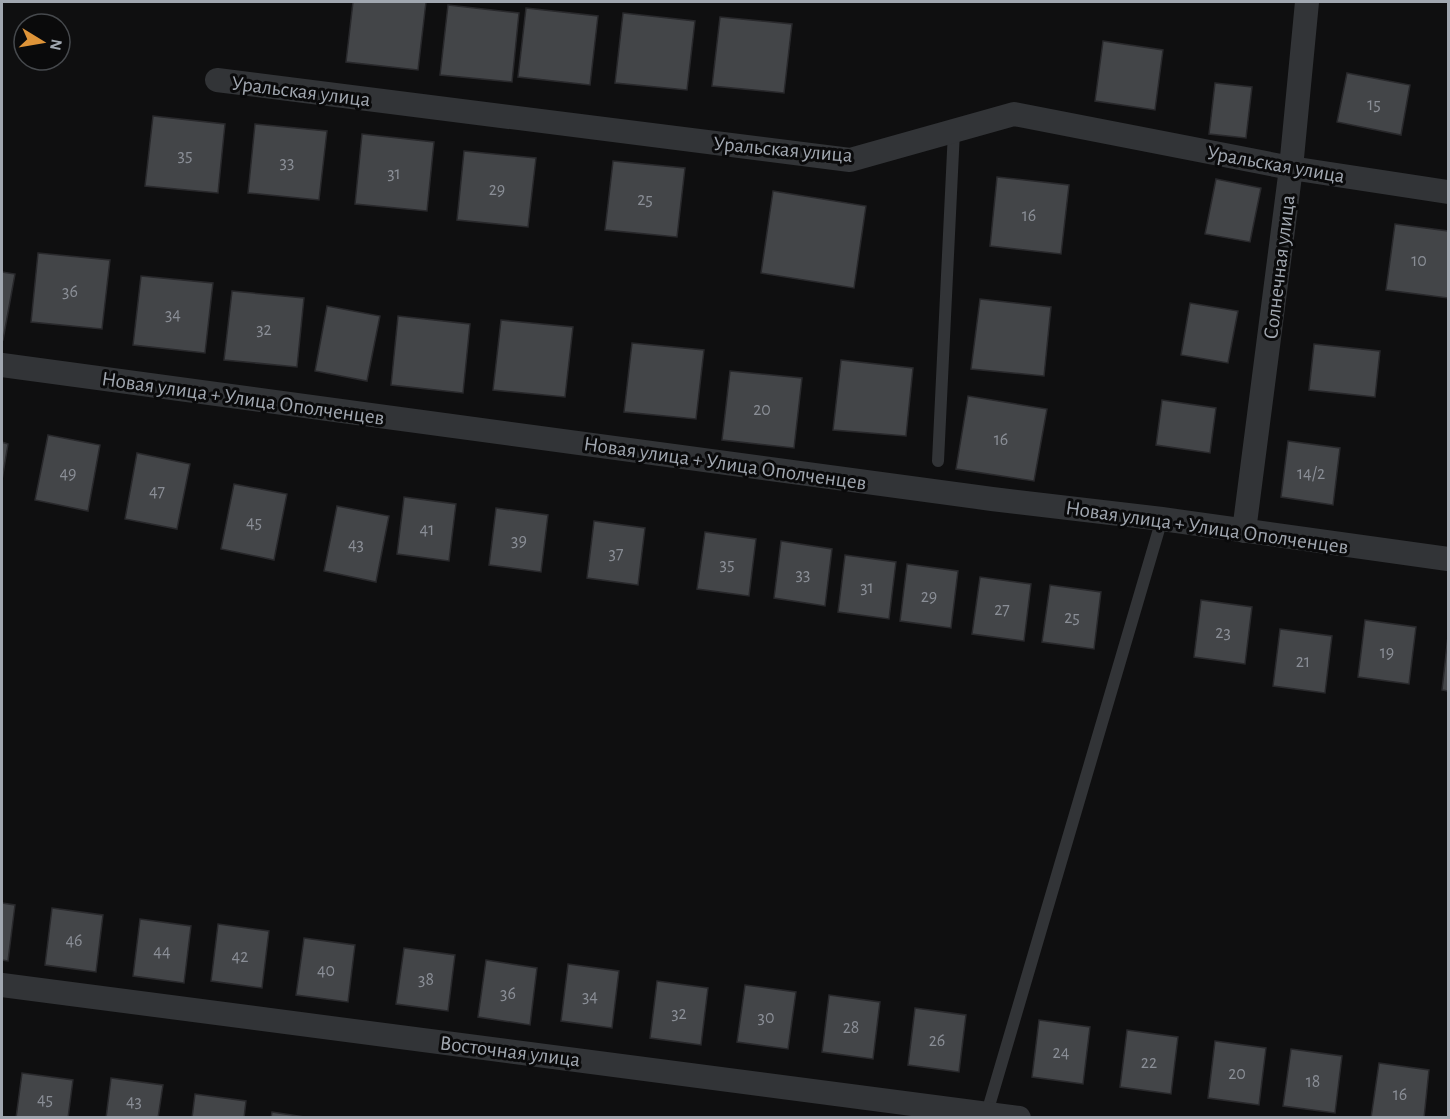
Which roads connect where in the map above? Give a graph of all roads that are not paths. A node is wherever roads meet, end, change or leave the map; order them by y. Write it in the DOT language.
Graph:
graph roads {
  1 [pos="1307,2"];
  2 [pos="217,80"];
  3 [pos="954,131"];
  4 [pos="1291,168"];
  5 [pos="1449,192"];
  6 [pos="2,365"];
  7 [pos="938,461"];
  8 [pos="1162,519"];
  9 [pos="1244,531"];
  10 [pos="1449,559"];
  11 [pos="2,985"];
  12 [pos="986,1115"];
  13 [pos="1019,1118"];
  1 -- 4 [label="street, Солнечная улица"];
  2 -- 3 [label="street, Уральская улица"];
  3 -- 4 [label="street, Уральская улица"];
  3 -- 7 [label="lane"];
  4 -- 5 [label="street, Уральская улица"];
  4 -- 9 [label="street, Солнечная улица"];
  6 -- 8 [label="street, Новая улица + Улица Ополченцев"];
  8 -- 9 [label="street, Новая улица + Улица Ополченцев"];
  8 -- 12 [label="lane"];
  9 -- 10 [label="street, Новая улица + Улица Ополченцев"];
  11 -- 12 [label="street, Восточная улица"];
  12 -- 13 [label="street, Восточная улица"];
}
